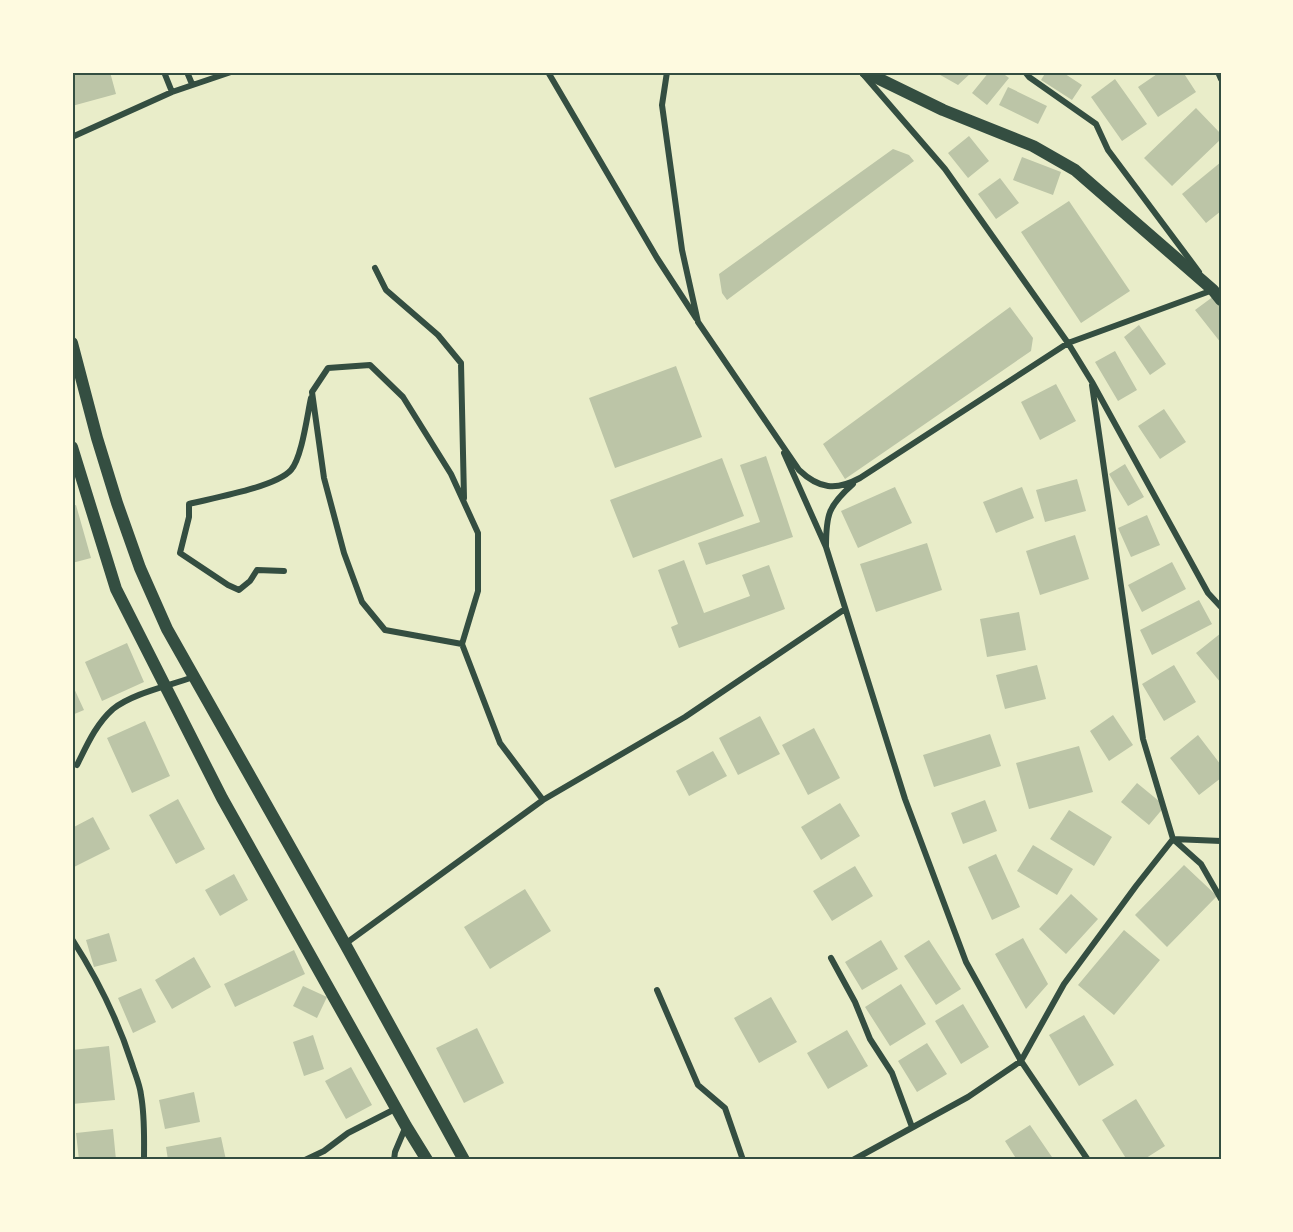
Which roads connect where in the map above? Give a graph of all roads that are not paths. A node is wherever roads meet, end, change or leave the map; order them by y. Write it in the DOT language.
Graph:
graph roads {
  1 [pos="164,72"];
  2 [pos="187,72"];
  3 [pos="231,72"];
  4 [pos="548,72"];
  5 [pos="667,72"];
  6 [pos="863,72"];
  7 [pos="1025,72"];
  8 [pos="1218,72"];
  9 [pos="1221,80"];
  10 [pos="192,84"];
  11 [pos="172,92"];
  12 [pos="72,137"];
  13 [pos="375,268"];
  14 [pos="1217,295"];
  15 [pos="698,322"];
  16 [pos="72,343"];
  17 [pos="1068,344"];
  18 [pos="1092,382"];
  19 [pos="312,392"];
  20 [pos="776,436"];
  21 [pos="72,447"];
  22 [pos="860,478"];
  23 [pos="464,501"];
  24 [pos="826,547"];
  25 [pos="284,571"];
  26 [pos="1221,607"];
  27 [pos="845,609"];
  28 [pos="462,644"];
  29 [pos="193,677"];
  30 [pos="166,687"];
  31 [pos="77,765"];
  32 [pos="543,800"];
  33 [pos="1173,839"];
  34 [pos="1221,841"];
  35 [pos="1221,899"];
  36 [pos="72,939"];
  37 [pos="345,944"];
  38 [pos="831,958"];
  39 [pos="657,990"];
  40 [pos="1021,1061"];
  41 [pos="397,1108"];
  42 [pos="406,1126"];
  43 [pos="912,1127"];
  44 [pos="144,1160"];
  45 [pos="305,1160"];
  46 [pos="394,1160"];
  47 [pos="428,1160"];
  48 [pos="464,1160"];
  49 [pos="743,1160"];
  50 [pos="853,1160"];
  51 [pos="1088,1160"];
  1 -- 11 [label="street"];
  2 -- 10 [label="street"];
  3 -- 10 [label="street"];
  4 -- 15 [label="street"];
  5 -- 15 [label="street"];
  6 -- 14 [label="main road"];
  6 -- 17 [label="street"];
  7 -- 14 [label="street"];
  8 -- 9 [label="street"];
  10 -- 11 [label="street"];
  11 -- 12 [label="street"];
  13 -- 23 [label="street"];
  14 -- 17 [label="street"];
  15 -- 20 [label="street"];
  16 -- 29 [label="main road"];
  17 -- 18 [label="street"];
  17 -- 22 [label="street"];
  18 -- 26 [label="street"];
  18 -- 33 [label="street"];
  19 -- 23 [label="street"];
  19 -- 25 [label="street"];
  19 -- 28 [label="street"];
  20 -- 22 [label="street"];
  20 -- 24 [label="street"];
  21 -- 30 [label="main road"];
  22 -- 24 [label="street"];
  23 -- 28 [label="street"];
  24 -- 27 [label="street"];
  27 -- 32 [label="street"];
  27 -- 40 [label="street"];
  28 -- 32 [label="street"];
  29 -- 30 [label="street"];
  29 -- 37 [label="main road"];
  30 -- 31 [label="street"];
  30 -- 41 [label="main road"];
  32 -- 37 [label="street"];
  33 -- 34 [label="street"];
  33 -- 35 [label="street"];
  33 -- 40 [label="street"];
  36 -- 44 [label="street"];
  37 -- 48 [label="main road"];
  38 -- 43 [label="street"];
  39 -- 49 [label="street"];
  40 -- 43 [label="street"];
  40 -- 51 [label="street"];
  41 -- 42 [label="main road"];
  41 -- 45 [label="street"];
  42 -- 46 [label="street"];
  42 -- 47 [label="main road"];
  43 -- 50 [label="street"];
}
